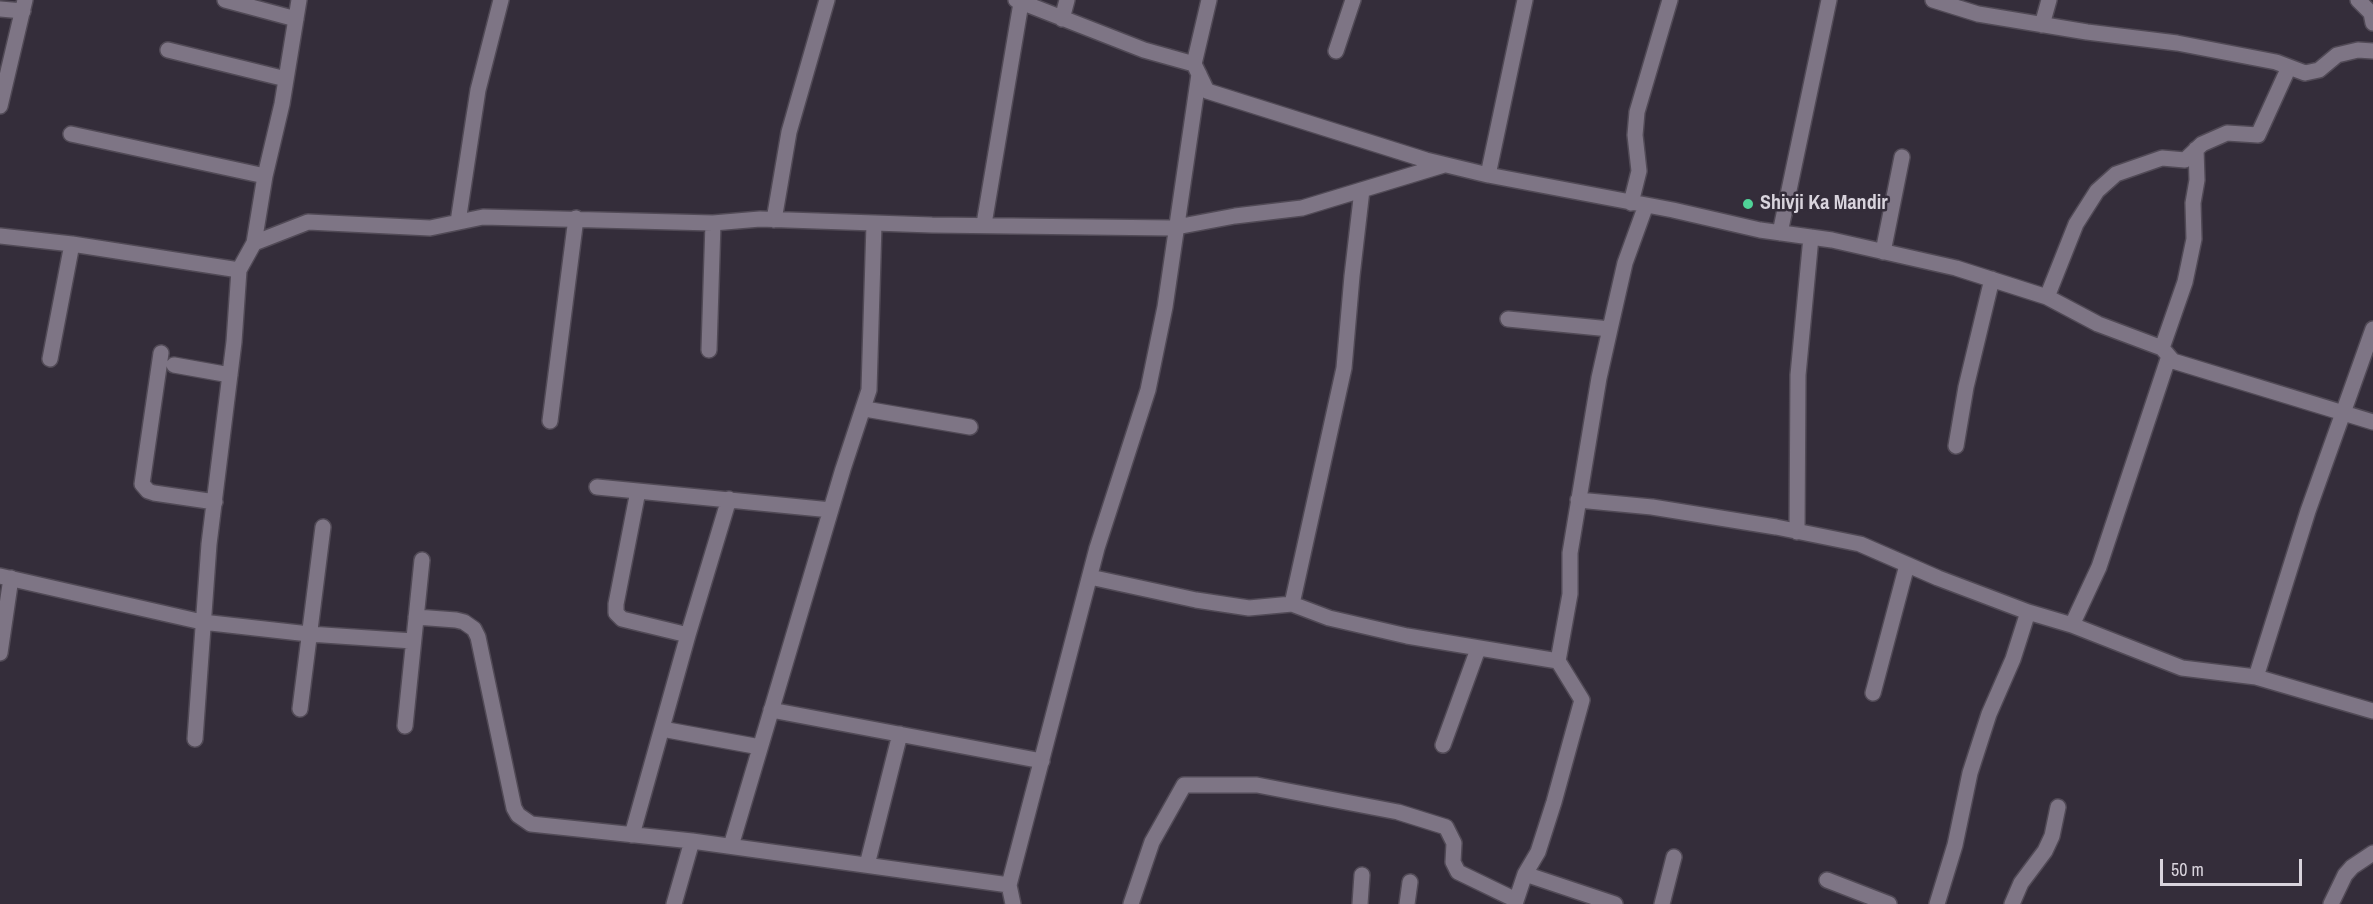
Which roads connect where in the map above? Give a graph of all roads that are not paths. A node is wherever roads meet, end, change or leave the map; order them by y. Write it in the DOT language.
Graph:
graph roads {
  1 [pos="225,0"];
  2 [pos="299,0"];
  3 [pos="501,0"];
  4 [pos="827,0"];
  5 [pos="1068,0"];
  6 [pos="1209,0"];
  7 [pos="1353,0"];
  8 [pos="1525,0"];
  9 [pos="1670,0"];
  10 [pos="1829,0"];
  11 [pos="1932,0"];
  12 [pos="2049,0"];
  13 [pos="2358,0"];
  14 [pos="1018,1"];
  15 [pos="24,5"];
  16 [pos="0,9"];
  17 [pos="296,19"];
  18 [pos="1062,19"];
  19 [pos="2373,23"];
  20 [pos="2042,26"];
  21 [pos="168,50"];
  22 [pos="1336,51"];
  23 [pos="2373,51"];
  24 [pos="2289,68"];
  25 [pos="1197,69"];
  26 [pos="286,80"];
  27 [pos="0,106"];
  28 [pos="70,134"];
  29 [pos="2196,149"];
  30 [pos="1902,157"];
  31 [pos="1444,165"];
  32 [pos="1488,175"];
  33 [pos="265,176"];
  34 [pos="1362,190"];
  35 [pos="1638,204"];
  36 [pos="576,218"];
  37 [pos="774,220"];
  38 [pos="458,222"];
  39 [pos="713,223"];
  40 [pos="874,224"];
  41 [pos="984,224"];
  42 [pos="1177,227"];
  43 [pos="1780,233"];
  44 [pos="0,236"];
  45 [pos="1811,237"];
  46 [pos="254,243"];
  47 [pos="72,244"];
  48 [pos="1883,252"];
  49 [pos="238,270"];
  50 [pos="1992,279"];
  51 [pos="2047,297"];
  52 [pos="1508,319"];
  53 [pos="1610,329"];
  54 [pos="2373,329"];
  55 [pos="709,350"];
  56 [pos="2166,352"];
  57 [pos="161,353"];
  58 [pos="50,359"];
  59 [pos="174,364"];
  60 [pos="230,375"];
  61 [pos="865,409"];
  62 [pos="2344,414"];
  63 [pos="550,421"];
  64 [pos="2373,422"];
  65 [pos="970,427"];
  66 [pos="1956,446"];
  67 [pos="597,487"];
  68 [pos="638,491"];
  69 [pos="729,499"];
  70 [pos="1578,500"];
  71 [pos="214,502"];
  72 [pos="831,510"];
  73 [pos="323,527"];
  74 [pos="1797,532"];
  75 [pos="422,560"];
  76 [pos="1907,565"];
  77 [pos="6,577"];
  78 [pos="1090,577"];
  79 [pos="1292,604"];
  80 [pos="2028,612"];
  81 [pos="416,617"];
  82 [pos="202,622"];
  83 [pos="2072,625"];
  84 [pos="309,634"];
  85 [pos="688,636"];
  86 [pos="413,641"];
  87 [pos="1478,649"];
  88 [pos="0,653"];
  89 [pos="1558,661"];
  90 [pos="2256,677"];
  91 [pos="1873,693"];
  92 [pos="300,710"];
  93 [pos="771,710"];
  94 [pos="2373,711"];
  95 [pos="405,726"];
  96 [pos="662,729"];
  97 [pos="900,734"];
  98 [pos="195,739"];
  99 [pos="1443,745"];
  100 [pos="760,747"];
  101 [pos="1042,761"];
  102 [pos="2058,807"];
  103 [pos="632,835"];
  104 [pos="692,841"];
  105 [pos="731,846"];
  106 [pos="2373,853"];
  107 [pos="1674,857"];
  108 [pos="867,865"];
  109 [pos="1362,874"];
  110 [pos="1525,874"];
  111 [pos="1827,880"];
  112 [pos="1410,882"];
  113 [pos="1009,885"];
  114 [pos="1516,902"];
  115 [pos="674,904"];
  116 [pos="1013,904"];
  117 [pos="1131,904"];
  118 [pos="1360,904"];
  119 [pos="1407,904"];
  120 [pos="1615,904"];
  121 [pos="1662,904"];
  122 [pos="1889,904"];
  123 [pos="1938,904"];
  124 [pos="2012,904"];
  125 [pos="2331,904"];
  1 -- 17 [label="street"];
  2 -- 17 [label="street"];
  3 -- 38 [label="street"];
  4 -- 37 [label="street"];
  5 -- 18 [label="street"];
  6 -- 25 [label="street"];
  7 -- 22 [label="street"];
  8 -- 32 [label="street"];
  9 -- 35 [label="street"];
  10 -- 43 [label="street"];
  11 -- 20 [label="street"];
  12 -- 20 [label="street"];
  13 -- 19 [label="street"];
  14 -- 18 [label="street"];
  14 -- 41 [label="street"];
  15 -- 16 [label="street"];
  15 -- 27 [label="street"];
  17 -- 26 [label="street"];
  18 -- 25 [label="street"];
  20 -- 24 [label="street"];
  21 -- 26 [label="street"];
  23 -- 24 [label="street"];
  24 -- 29 [label="street"];
  25 -- 31 [label="street"];
  25 -- 42 [label="street"];
  26 -- 33 [label="street"];
  28 -- 33 [label="street"];
  29 -- 51 [label="street"];
  29 -- 56 [label="street"];
  30 -- 48 [label="street"];
  31 -- 32 [label="street"];
  31 -- 34 [label="street"];
  32 -- 35 [label="street"];
  33 -- 46 [label="street"];
  34 -- 42 [label="street"];
  34 -- 79 [label="street"];
  35 -- 43 [label="street"];
  35 -- 53 [label="street"];
  36 -- 38 [label="street"];
  36 -- 39 [label="street"];
  36 -- 63 [label="street"];
  37 -- 39 [label="street"];
  37 -- 40 [label="street"];
  38 -- 46 [label="street"];
  39 -- 55 [label="street"];
  40 -- 41 [label="street"];
  40 -- 61 [label="street"];
  41 -- 42 [label="street"];
  42 -- 78 [label="street"];
  43 -- 45 [label="street"];
  44 -- 47 [label="street"];
  45 -- 48 [label="street"];
  45 -- 74 [label="street"];
  46 -- 49 [label="street"];
  47 -- 49 [label="street"];
  47 -- 58 [label="street"];
  48 -- 50 [label="street"];
  49 -- 60 [label="street"];
  50 -- 51 [label="street"];
  50 -- 66 [label="street"];
  51 -- 56 [label="street"];
  52 -- 53 [label="street"];
  53 -- 70 [label="street"];
  54 -- 62 [label="street"];
  56 -- 62 [label="street"];
  56 -- 83 [label="street"];
  57 -- 71 [label="street"];
  59 -- 60 [label="street"];
  60 -- 71 [label="street"];
  61 -- 65 [label="street"];
  61 -- 72 [label="street"];
  62 -- 64 [label="street"];
  62 -- 90 [label="street"];
  67 -- 68 [label="street"];
  68 -- 69 [label="street"];
  68 -- 85 [label="street"];
  69 -- 72 [label="street"];
  69 -- 85 [label="street"];
  70 -- 74 [label="street"];
  70 -- 89 [label="street"];
  71 -- 82 [label="street"];
  72 -- 93 [label="street"];
  73 -- 84 [label="street"];
  74 -- 76 [label="street"];
  75 -- 81 [label="street"];
  76 -- 80 [label="street"];
  76 -- 91 [label="street"];
  77 -- 82 [label="street"];
  77 -- 88 [label="street"];
  78 -- 79 [label="street"];
  78 -- 101 [label="street"];
  79 -- 87 [label="street"];
  80 -- 83 [label="street"];
  80 -- 123 [label="street"];
  81 -- 86 [label="street"];
  81 -- 103 [label="street"];
  82 -- 84 [label="street"];
  82 -- 98 [label="street"];
  83 -- 90 [label="street"];
  84 -- 86 [label="street"];
  84 -- 92 [label="street"];
  85 -- 96 [label="street"];
  86 -- 95 [label="street"];
  87 -- 89 [label="street"];
  87 -- 99 [label="street"];
  89 -- 110 [label="street"];
  90 -- 94 [label="street"];
  93 -- 97 [label="street"];
  93 -- 100 [label="street"];
  96 -- 100 [label="street"];
  96 -- 103 [label="street"];
  97 -- 101 [label="street"];
  97 -- 108 [label="street"];
  100 -- 105 [label="street"];
  101 -- 113 [label="street"];
  102 -- 124 [label="street"];
  103 -- 104 [label="street"];
  104 -- 105 [label="street"];
  104 -- 115 [label="street"];
  105 -- 108 [label="street"];
  106 -- 125 [label="street"];
  107 -- 121 [label="street"];
  108 -- 113 [label="street"];
  109 -- 118 [label="street"];
  110 -- 114 [label="street"];
  110 -- 120 [label="street"];
  111 -- 122 [label="street"];
  112 -- 119 [label="street"];
  113 -- 116 [label="street"];
  114 -- 117 [label="street"];
}
